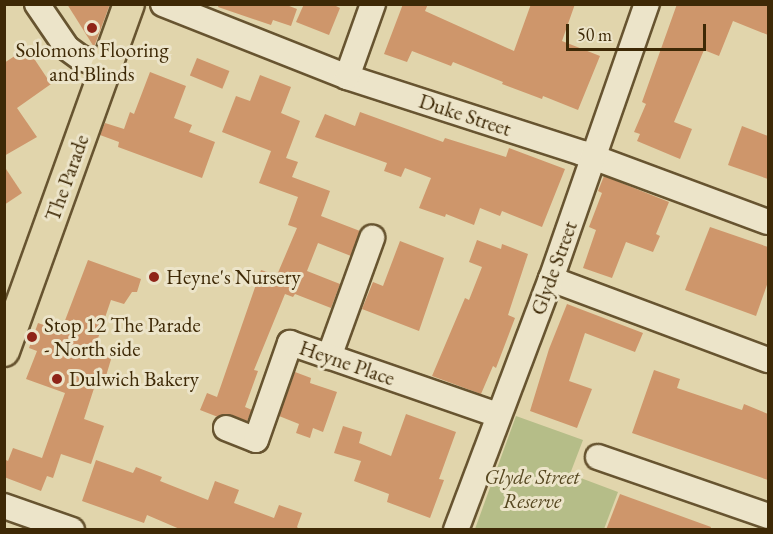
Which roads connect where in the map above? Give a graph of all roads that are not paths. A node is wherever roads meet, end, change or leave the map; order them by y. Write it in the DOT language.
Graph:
graph roads {
  1 [pos="37,4"];
  2 [pos="129,4"];
  3 [pos="163,4"];
  4 [pos="373,4"];
  5 [pos="647,4"];
  6 [pos="106,67"];
  7 [pos="347,77"];
  8 [pos="593,158"];
  9 [pos="768,222"];
  10 [pos="372,238"];
  11 [pos="551,279"];
  12 [pos="4,351"];
  13 [pos="329,357"];
  14 [pos="768,360"];
  15 [pos="498,415"];
  16 [pos="225,428"];
  17 [pos="598,457"];
  18 [pos="4,506"];
  19 [pos="768,516"];
  20 [pos="72,530"];
  21 [pos="456,530"];
  1 -- 6 [label="street"];
  2 -- 6 [label="main road, The Parade"];
  3 -- 7 [label="street, Duke Street"];
  4 -- 7 [label="street"];
  5 -- 8 [label="street, Glyde Street"];
  6 -- 12 [label="main road, The Parade"];
  7 -- 8 [label="street, Duke Street"];
  8 -- 9 [label="street, Duke Street"];
  8 -- 11 [label="street, Glyde Street"];
  10 -- 13 [label="street"];
  11 -- 14 [label="street"];
  11 -- 15 [label="street, Glyde Street"];
  13 -- 15 [label="street, Heyne Place"];
  13 -- 16 [label="street, Heyne Place"];
  15 -- 21 [label="street, Glyde Street"];
  17 -- 19 [label="street"];
  18 -- 20 [label="street"];
}
